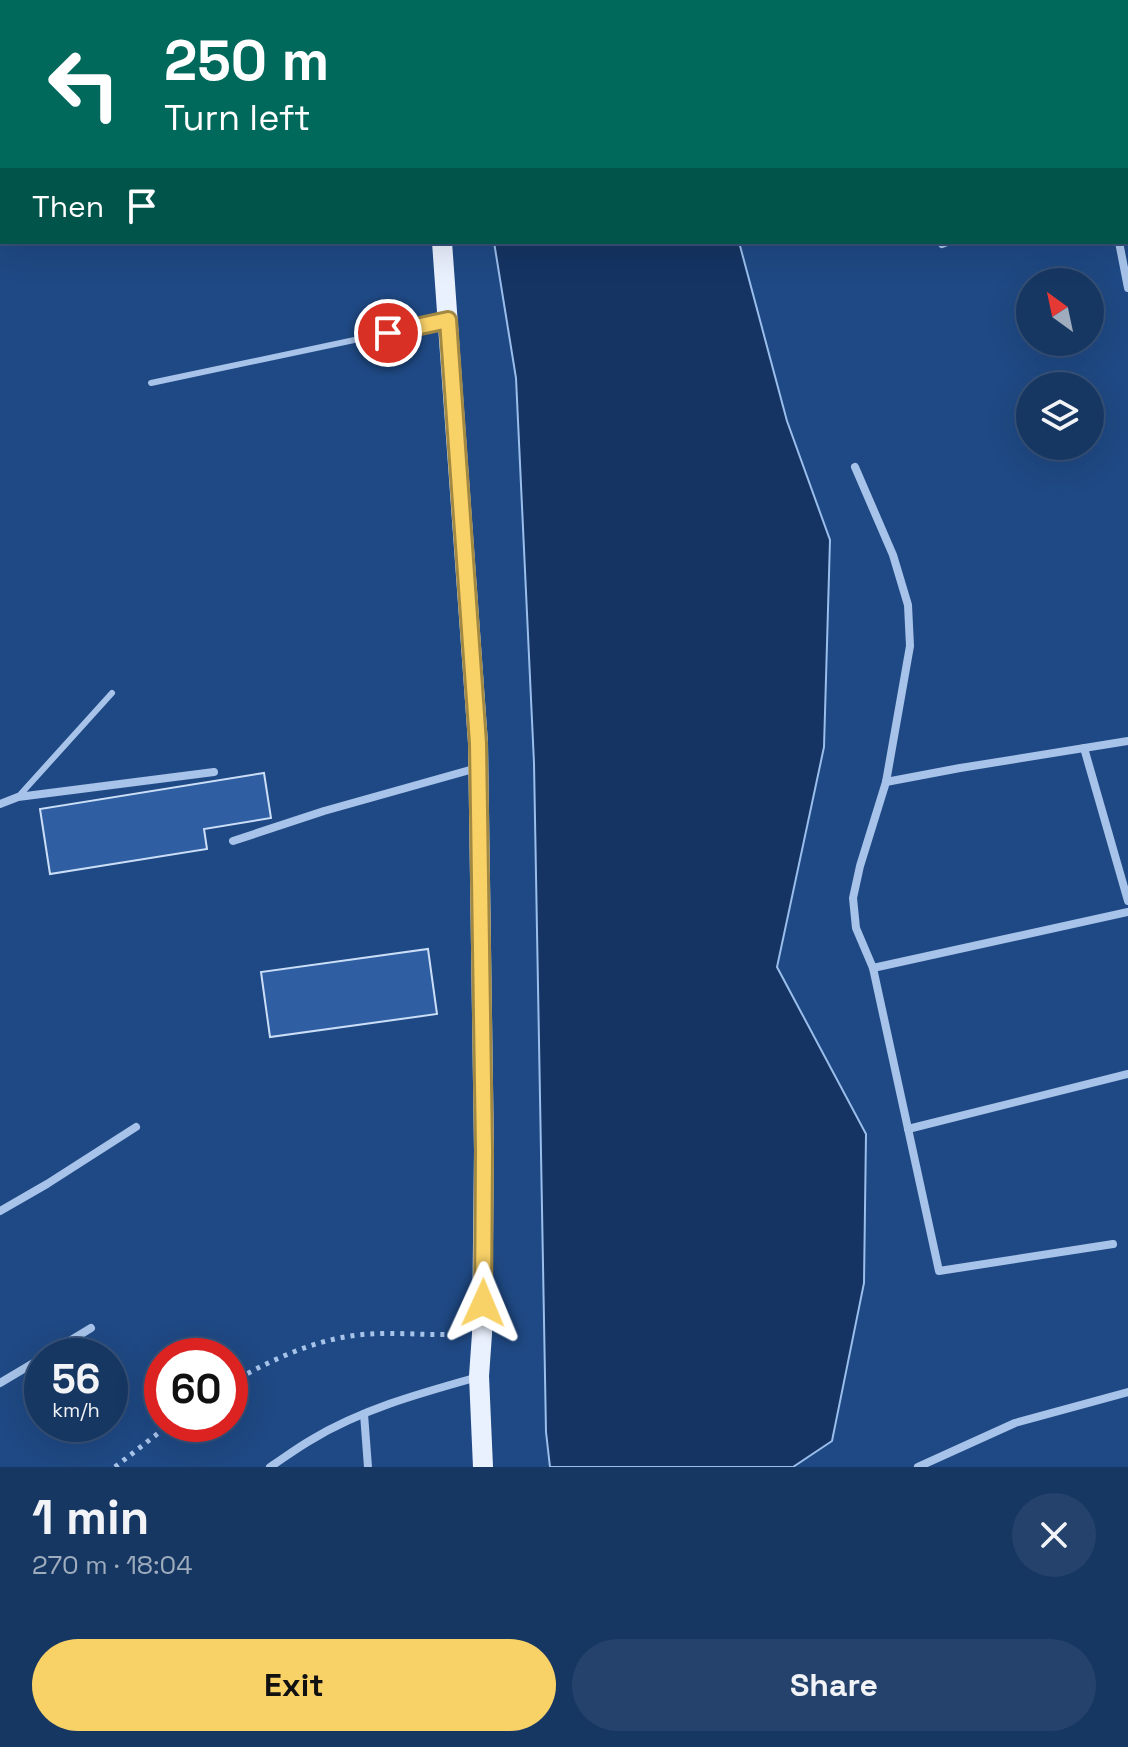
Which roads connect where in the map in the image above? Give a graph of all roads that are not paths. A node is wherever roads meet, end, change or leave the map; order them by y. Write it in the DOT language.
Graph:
graph roads {
  1 [pos="442,244"];
  2 [pos="1119,244"];
  3 [pos="1128,288"];
  4 [pos="448,320"];
  5 [pos="151,383"];
  6 [pos="855,467"];
  7 [pos="112,693"];
  8 [pos="1128,741"];
  9 [pos="1084,748"];
  10 [pos="478,768"];
  11 [pos="214,772"];
  12 [pos="886,782"];
  13 [pos="18,797"];
  14 [pos="0,804"];
  15 [pos="233,841"];
  16 [pos="1128,901"];
  17 [pos="1128,912"];
  18 [pos="873,968"];
  19 [pos="1128,1074"];
  20 [pos="136,1127"];
  21 [pos="908,1129"];
  22 [pos="0,1211"];
  23 [pos="1113,1244"];
  24 [pos="91,1328"];
  25 [pos="74,1338"];
  26 [pos="24,1368"];
  27 [pos="479,1376"];
  28 [pos="0,1383"];
  29 [pos="1128,1392"];
  30 [pos="364,1414"];
  31 [pos="270,1467"];
  32 [pos="368,1467"];
  33 [pos="483,1467"];
  34 [pos="918,1467"];
  1 -- 4 [label="main road"];
  2 -- 3 [label="street"];
  4 -- 5 [label="lane"];
  4 -- 10 [label="main road"];
  6 -- 12 [label="street"];
  7 -- 13 [label="lane"];
  8 -- 9 [label="street"];
  9 -- 12 [label="street"];
  9 -- 16 [label="street"];
  10 -- 15 [label="street"];
  10 -- 27 [label="main road"];
  11 -- 13 [label="street"];
  12 -- 18 [label="street"];
  13 -- 14 [label="street"];
  17 -- 18 [label="street"];
  18 -- 21 [label="street"];
  19 -- 21 [label="street"];
  20 -- 22 [label="street"];
  21 -- 23 [label="street"];
  24 -- 25 [label="street"];
  26 -- 28 [label="street"];
  27 -- 30 [label="street"];
  27 -- 33 [label="main road"];
  29 -- 34 [label="street"];
  30 -- 31 [label="street"];
  30 -- 32 [label="street"];
}
